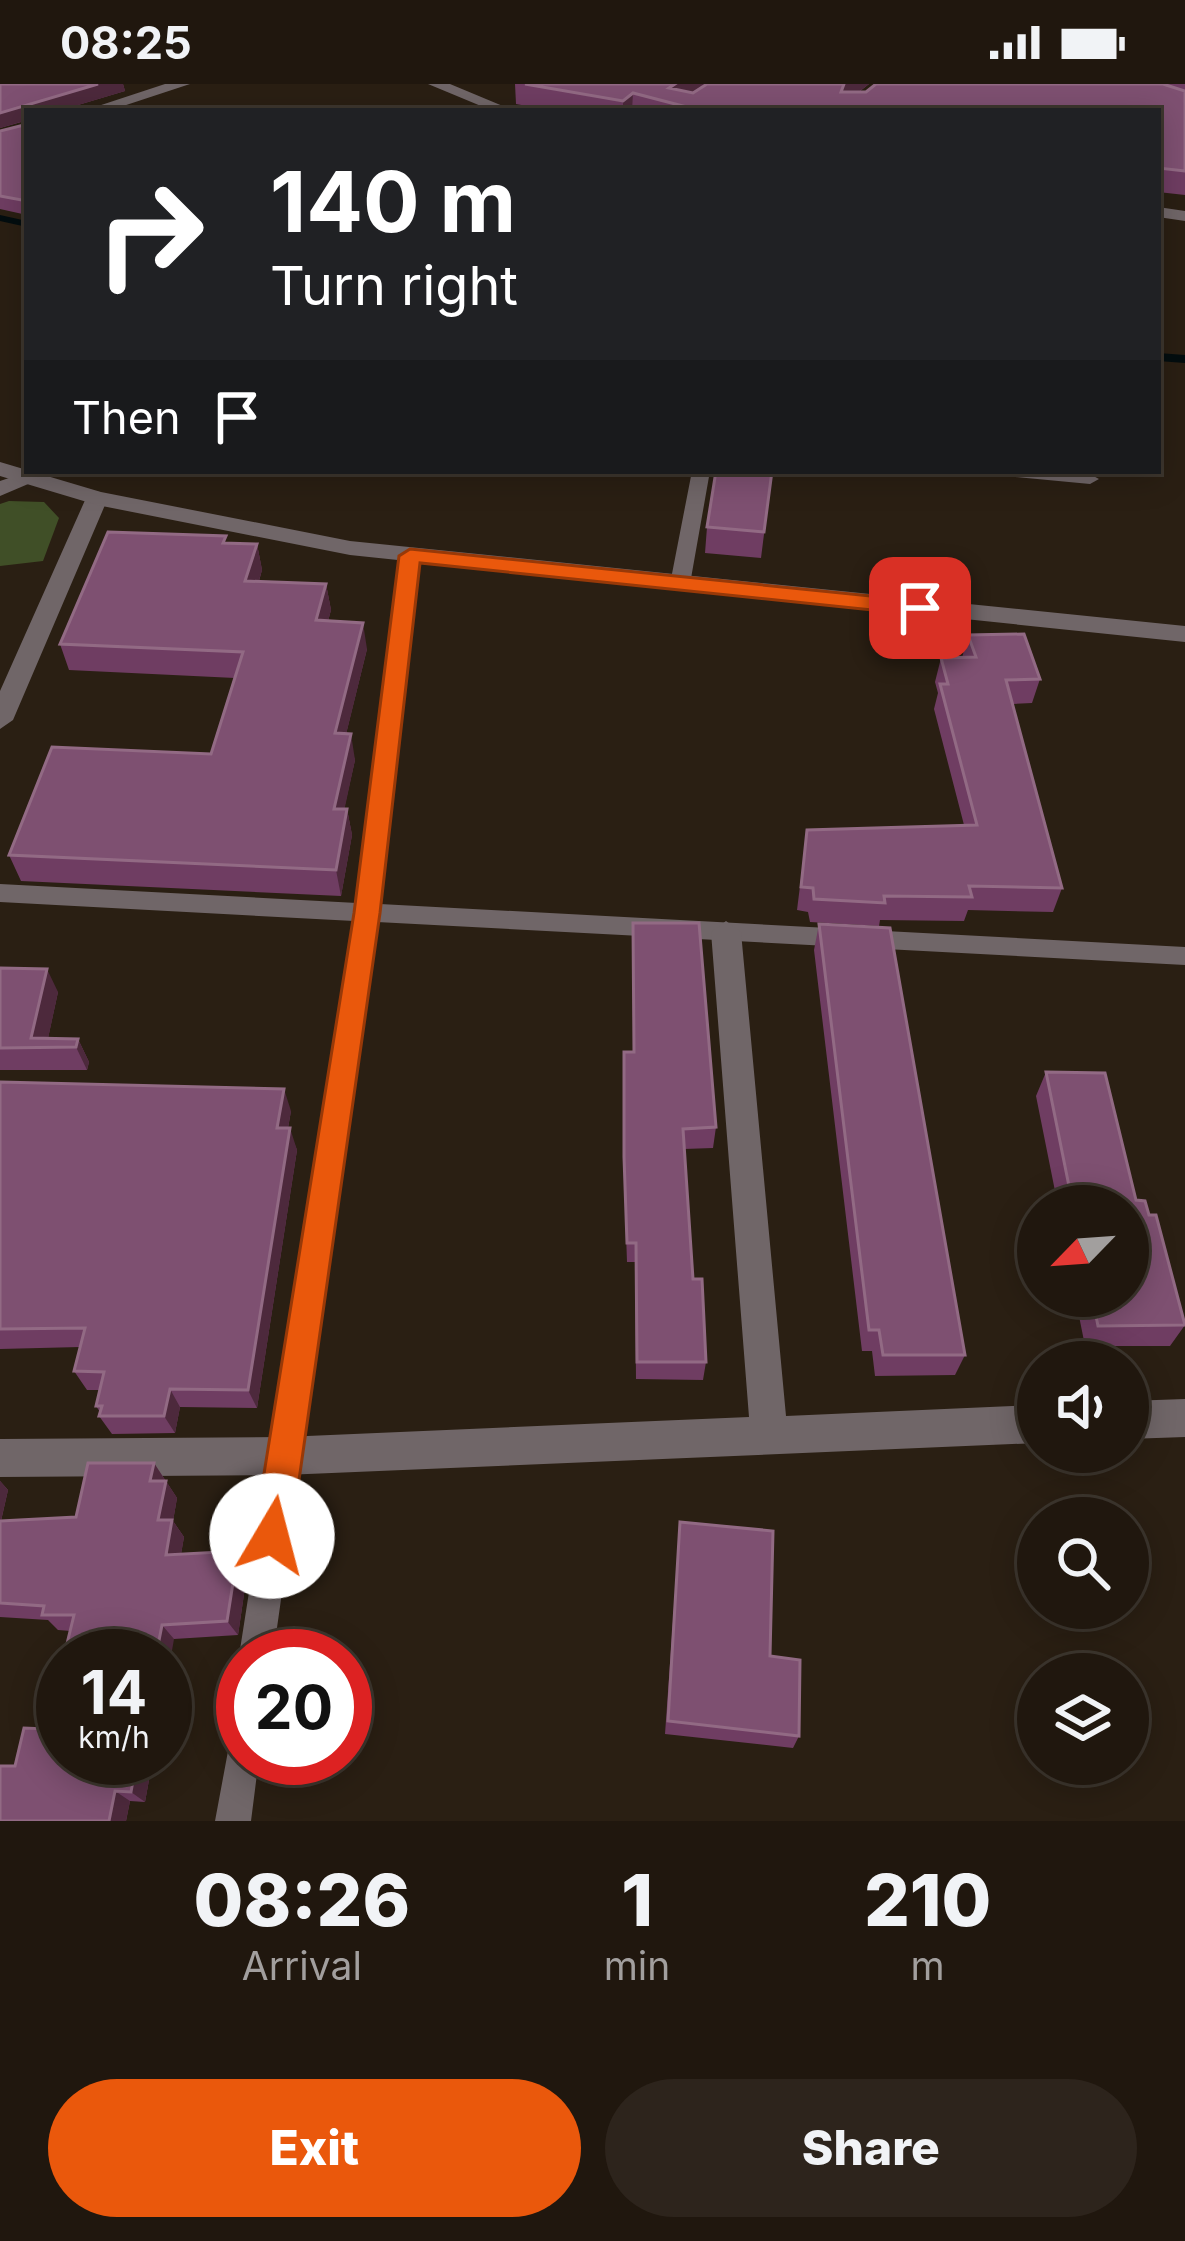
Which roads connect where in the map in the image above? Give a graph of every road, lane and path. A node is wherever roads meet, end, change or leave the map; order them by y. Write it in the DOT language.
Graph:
graph roads {
  1 [pos="182,84"];
  2 [pos="436,84"];
  3 [pos="101,108"];
  4 [pos="499,108"];
  5 [pos="43,474"];
  6 [pos="700,474"];
  7 [pos="1037,474"];
  8 [pos="1090,479"];
  9 [pos="0,489"];
  10 [pos="97,498"];
  11 [pos="410,556"];
  12 [pos="680,584"];
  13 [pos="1185,634"];
  14 [pos="0,720"];
  15 [pos="0,893"];
  16 [pos="367,913"];
  17 [pos="726,932"];
  18 [pos="1185,956"];
  19 [pos="1185,1418"];
  20 [pos="1149,1419"];
  21 [pos="1017,1425"];
  22 [pos="769,1436"];
  23 [pos="284,1456"];
  24 [pos="0,1458"];
  25 [pos="260,1629"];
  26 [pos="237,1785"];
  27 [pos="232,1821"];
  1 -- 3 [label="street"];
  2 -- 4 [label="street"];
  5 -- 9 [label="street"];
  5 -- 10 [label="street"];
  6 -- 12 [label="lane"];
  7 -- 8 [label="lane"];
  10 -- 11 [label="street"];
  10 -- 14 [label="street"];
  11 -- 12 [label="street"];
  11 -- 16 [label="lane"];
  12 -- 13 [label="street"];
  15 -- 16 [label="lane"];
  16 -- 17 [label="lane"];
  16 -- 23 [label="lane"];
  17 -- 18 [label="lane"];
  17 -- 22 [label="street"];
  19 -- 20 [label="street"];
  21 -- 22 [label="street"];
  22 -- 23 [label="street"];
  23 -- 24 [label="street"];
  23 -- 25 [label="lane"];
  26 -- 27 [label="lane"];
}
